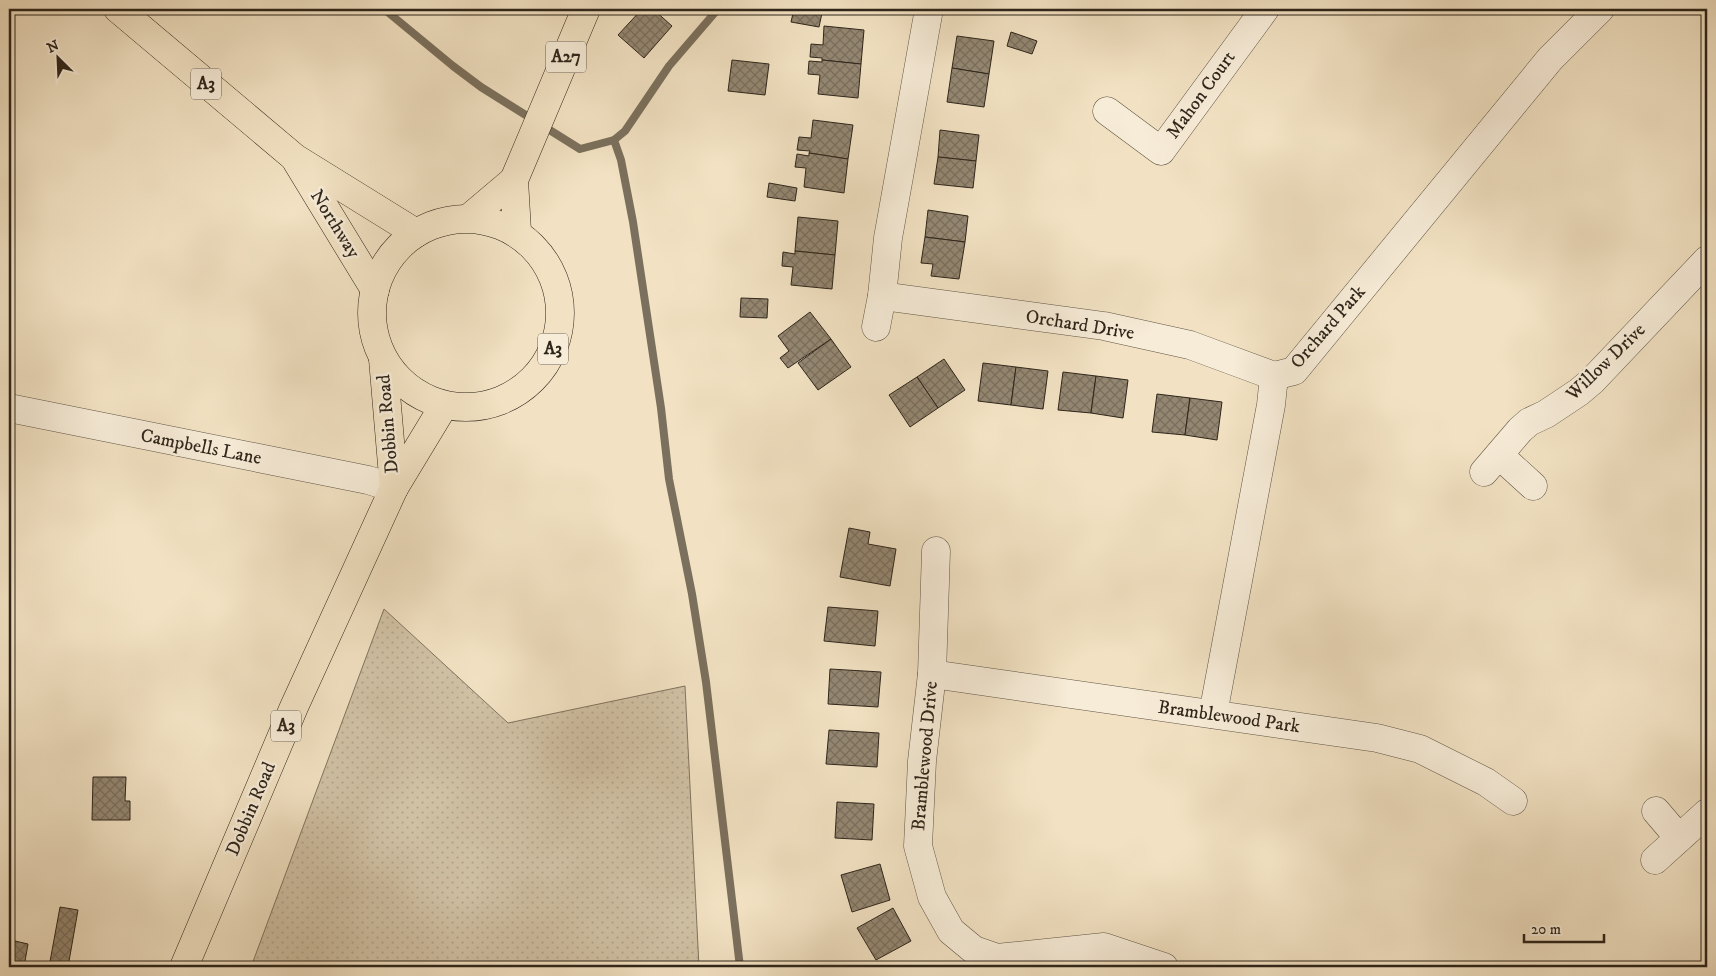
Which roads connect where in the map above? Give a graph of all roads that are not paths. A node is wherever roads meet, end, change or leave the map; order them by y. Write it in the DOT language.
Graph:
graph roads {
  1 [pos="118,9"];
  2 [pos="586,9"];
  3 [pos="928,9"];
  4 [pos="1600,9"];
  5 [pos="1263,10"];
  6 [pos="1107,111"];
  7 [pos="294,158"];
  8 [pos="514,180"];
  9 [pos="469,218"];
  10 [pos="517,231"];
  11 [pos="416,233"];
  12 [pos="1707,260"];
  13 [pos="375,290"];
  14 [pos="882,296"];
  15 [pos="876,327"];
  16 [pos="383,359"];
  17 [pos="1274,376"];
  18 [pos="443,407"];
  19 [pos="9,408"];
  20 [pos="1533,486"];
  21 [pos="394,488"];
  22 [pos="936,550"];
  23 [pos="932,674"];
  24 [pos="1213,714"];
  25 [pos="1513,801"];
  26 [pos="1656,811"];
  27 [pos="1707,813"];
  28 [pos="1680,838"];
  29 [pos="1655,860"];
  30 [pos="996,963"];
  31 [pos="184,967"];
  32 [pos="1164,967"];
  1 -- 7 [label="highway, Northway / A3"];
  2 -- 8 [label="highway, A27"];
  3 -- 14 [label="street"];
  4 -- 17 [label="street, Orchard Park"];
  5 -- 6 [label="street, Mahon Court"];
  7 -- 11 [label="highway, Northway / A3"];
  7 -- 13 [label="highway, Northway / A3"];
  8 -- 9 [label="highway, A27"];
  8 -- 10 [label="highway, A27"];
  9 -- 10 [label="highway, A3"];
  9 -- 11 [label="highway, A3"];
  10 -- 18 [label="highway, A3"];
  11 -- 13 [label="highway, A3"];
  12 -- 20 [label="street, Willow Drive"];
  13 -- 16 [label="highway, A3"];
  14 -- 15 [label="street"];
  14 -- 17 [label="street, Orchard Drive"];
  16 -- 18 [label="highway, A3"];
  16 -- 21 [label="highway, Dobbin Road / A3"];
  17 -- 24 [label="street, Orchard Park"];
  18 -- 21 [label="highway, Dobbin Road / A3"];
  19 -- 21 [label="street, Campbells Lane"];
  21 -- 31 [label="highway, Dobbin Road / A3"];
  22 -- 23 [label="street, Bramblewood Drive"];
  23 -- 24 [label="street, Bramblewood Park"];
  23 -- 30 [label="street, Bramblewood Drive"];
  24 -- 25 [label="street, Bramblewood Park"];
  26 -- 28 [label="street"];
  27 -- 28 [label="street"];
  28 -- 29 [label="street"];
  30 -- 32 [label="street, Bramblewood Drive"];
}
